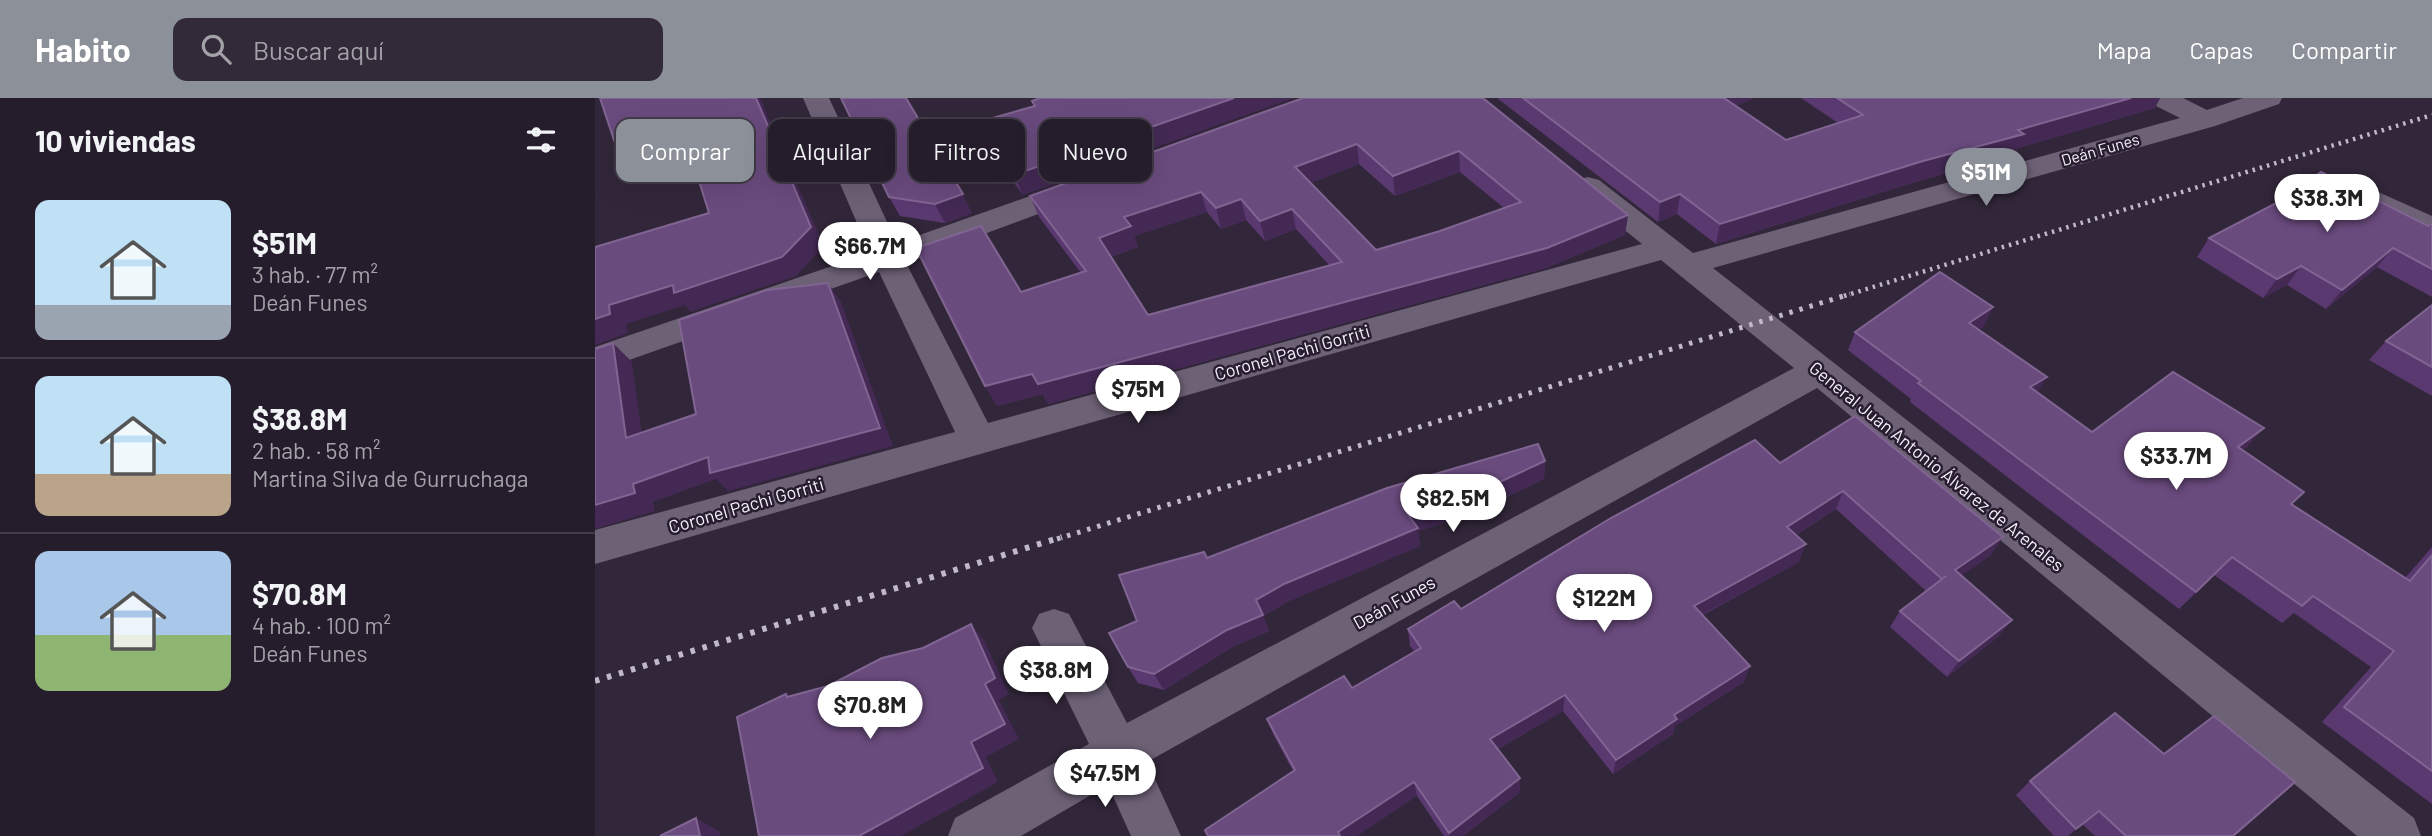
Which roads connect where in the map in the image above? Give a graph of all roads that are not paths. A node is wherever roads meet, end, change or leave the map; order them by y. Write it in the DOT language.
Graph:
graph roads {
  1 [pos="816,98"];
  2 [pos="2162,98"];
  3 [pos="2269,98"];
  4 [pos="2206,120"];
  5 [pos="1571,173"];
  6 [pos="1096,182"];
  7 [pos="2367,196"];
  8 [pos="2432,228"];
  9 [pos="1677,257"];
  10 [pos="888,258"];
  11 [pos="595,360"];
  12 [pos="1818,371"];
  13 [pos="978,440"];
  14 [pos="595,547"];
  15 [pos="1054,628"];
  16 [pos="1118,753"];
  17 [pos="972,836"];
  18 [pos="1156,836"];
  19 [pos="2396,836"];
  1 -- 10 [label="street"];
  2 -- 4 [label="street"];
  3 -- 4 [label="street, Deán Funes"];
  4 -- 9 [label="street, Deán Funes"];
  5 -- 9 [label="street, General Juan Antonio Álvarez de Arenales"];
  6 -- 10 [label="street"];
  7 -- 8 [label="street"];
  9 -- 12 [label="street, General Juan Antonio Álvarez de Arenales"];
  9 -- 13 [label="street, Coronel Pachi Gorriti"];
  10 -- 11 [label="street"];
  10 -- 13 [label="street"];
  12 -- 16 [label="street, Deán Funes"];
  12 -- 19 [label="street, General Juan Antonio Álvarez de Arenales"];
  13 -- 14 [label="street, Coronel Pachi Gorriti"];
  15 -- 16 [label="street"];
  16 -- 17 [label="street, Deán Funes"];
  16 -- 18 [label="street"];
}
